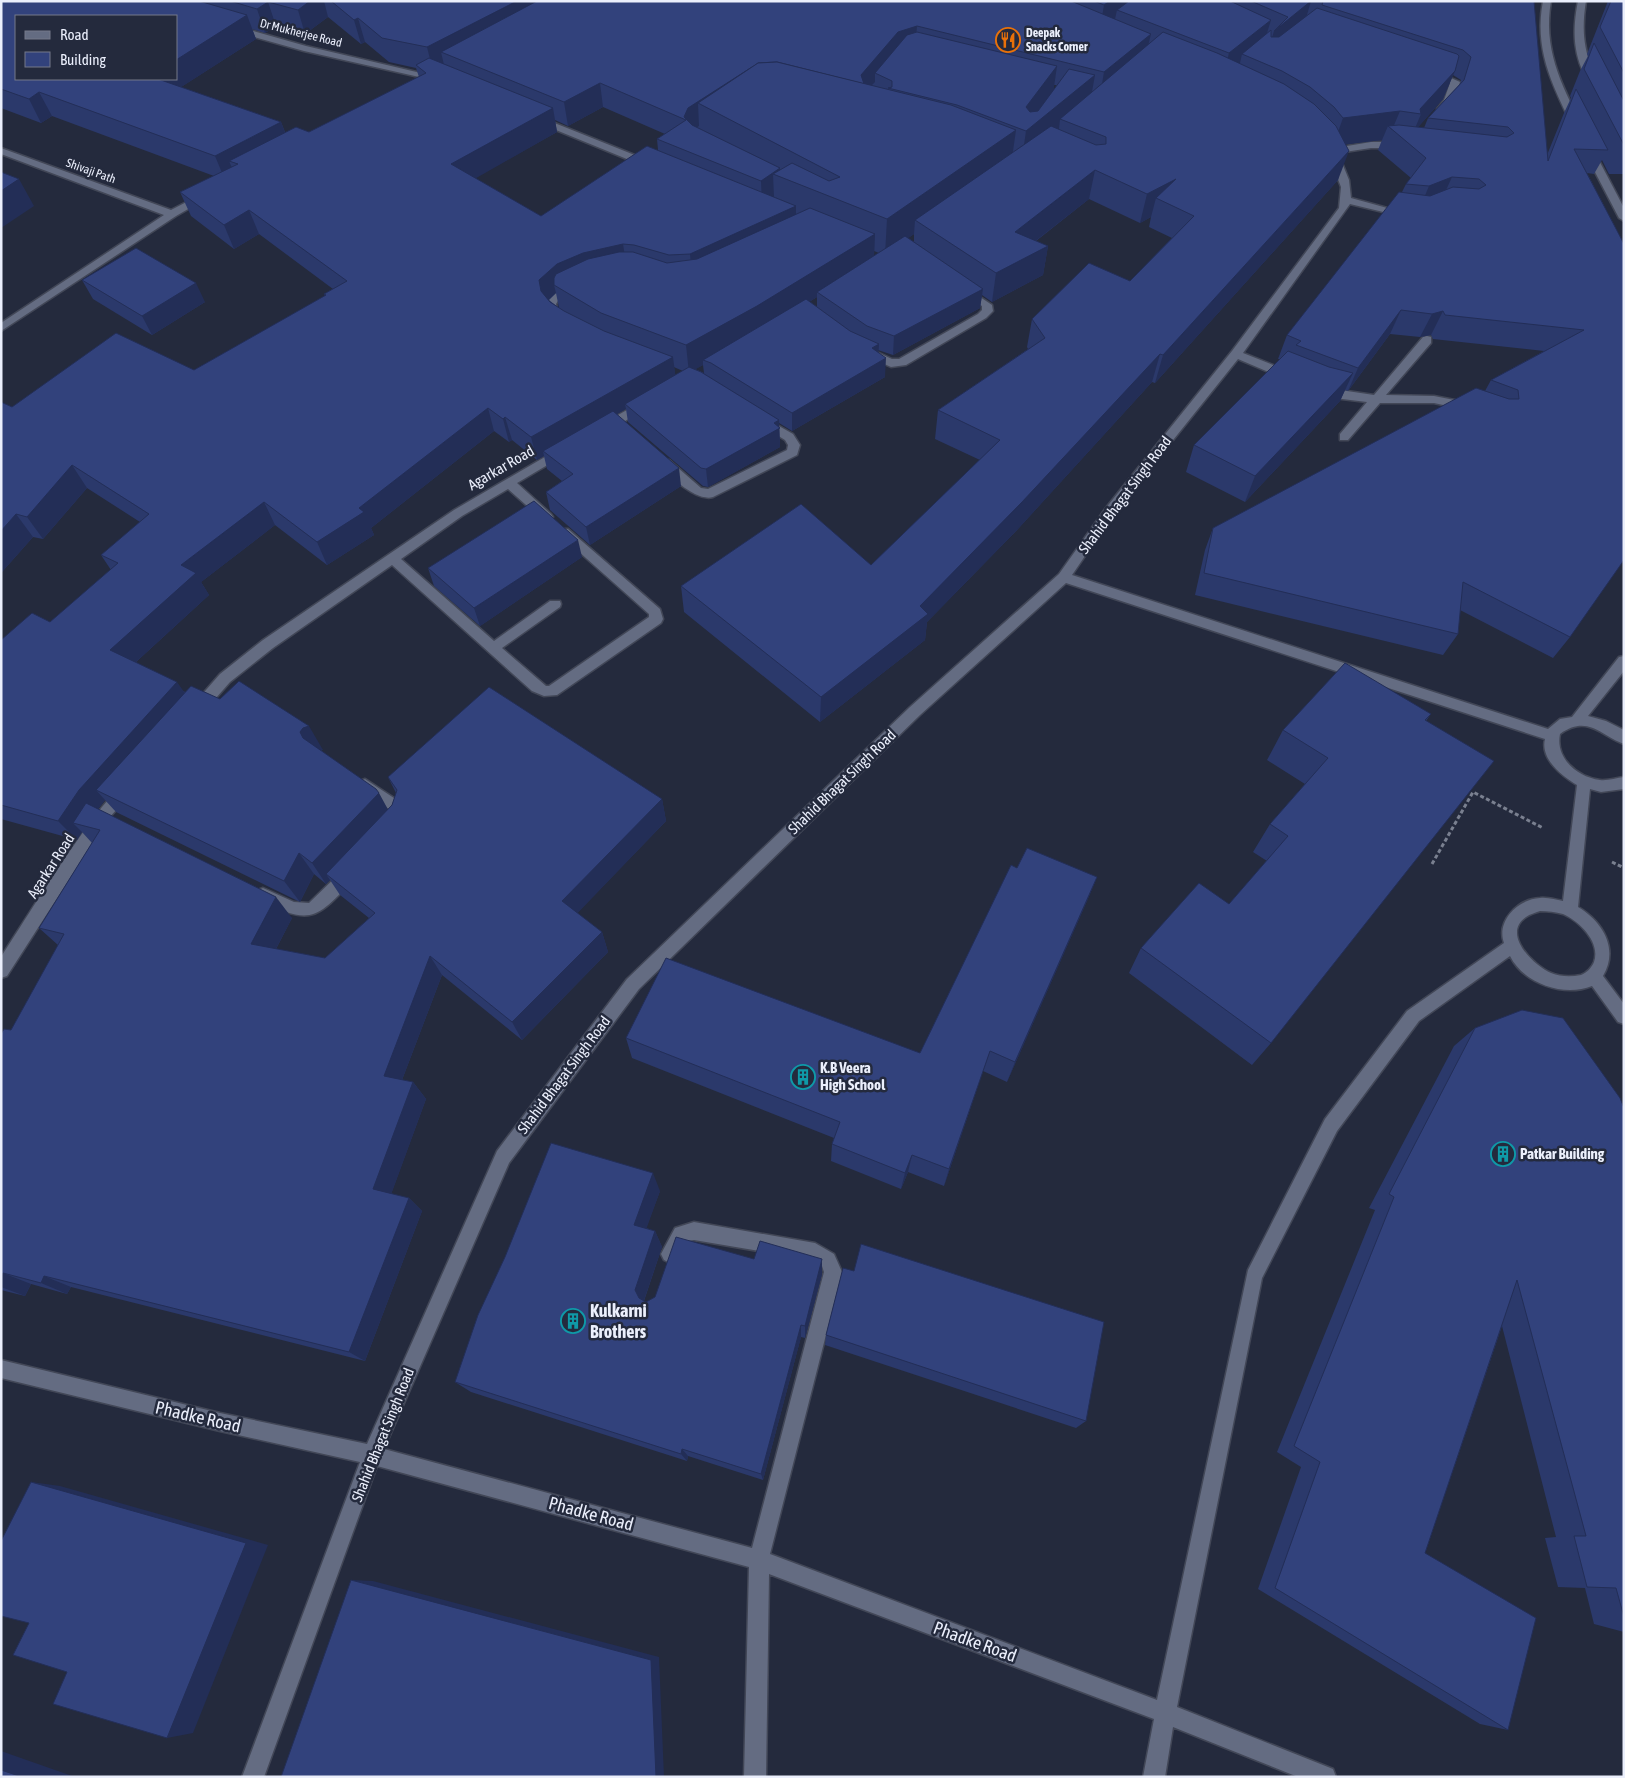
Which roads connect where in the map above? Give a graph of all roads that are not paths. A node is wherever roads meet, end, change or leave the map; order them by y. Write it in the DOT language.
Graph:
graph roads {
  1 [pos="1547,1"];
  2 [pos="1582,1"];
  3 [pos="229,27"];
  4 [pos="1420,69"];
  5 [pos="437,74"];
  6 [pos="451,84"];
  7 [pos="415,86"];
  8 [pos="1596,89"];
  9 [pos="1438,113"];
  10 [pos="524,114"];
  11 [pos="1408,145"];
  12 [pos="1,151"];
  13 [pos="662,170"];
  14 [pos="216,191"];
  15 [pos="1347,200"];
  16 [pos="172,214"];
  17 [pos="1410,215"];
  18 [pos="1624,218"];
  19 [pos="586,284"];
  20 [pos="958,285"];
  21 [pos="566,325"];
  22 [pos="1,328"];
  23 [pos="1427,340"];
  24 [pos="860,347"];
  25 [pos="1236,354"];
  26 [pos="1378,397"];
  27 [pos="656,398"];
  28 [pos="749,412"];
  29 [pos="1484,412"];
  30 [pos="594,433"];
  31 [pos="1344,437"];
  32 [pos="572,446"];
  33 [pos="653,453"];
  34 [pos="509,483"];
  35 [pos="540,510"];
  36 [pos="525,520"];
  37 [pos="393,559"];
  38 [pos="1064,577"];
  39 [pos="555,604"];
  40 [pos="493,648"];
  41 [pos="1624,661"];
  42 [pos="1577,720"];
  43 [pos="187,721"];
  44 [pos="1552,736"];
  45 [pos="1624,738"];
  46 [pos="355,778"];
  47 [pos="1584,782"];
  48 [pos="1624,783"];
  49 [pos="129,786"];
  50 [pos="390,830"];
  51 [pos="356,866"];
  52 [pos="246,886"];
  53 [pos="1570,911"];
  54 [pos="1512,946"];
  55 [pos="1,970"];
  56 [pos="1593,975"];
  57 [pos="1624,1017"];
  58 [pos="666,1269"];
  59 [pos="1,1369"];
  60 [pos="372,1455"];
  61 [pos="759,1560"];
  62 [pos="1165,1713"];
  63 [pos="253,1777"];
  64 [pos="755,1777"];
  65 [pos="1154,1777"];
  66 [pos="1325,1777"];
  1 -- 18 [label="street"];
  2 -- 8 [label="street"];
  3 -- 5 [label="street, Dr Mukherjee Road"];
  4 -- 9 [label="street"];
  5 -- 6 [label="street, Dr Mukherjee Road"];
  5 -- 7 [label="street"];
  10 -- 13 [label="street"];
  11 -- 15 [label="street"];
  12 -- 16 [label="street, Shivaji Path"];
  14 -- 16 [label="street"];
  15 -- 17 [label="street"];
  15 -- 25 [label="street, Shahid Bhagat Singh Road"];
  16 -- 22 [label="street"];
  19 -- 21 [label="street"];
  20 -- 24 [label="street"];
  23 -- 26 [label="street"];
  25 -- 26 [label="street"];
  25 -- 38 [label="street, Shahid Bhagat Singh Road"];
  26 -- 29 [label="street"];
  26 -- 31 [label="street"];
  27 -- 30 [label="street"];
  28 -- 33 [label="street"];
  32 -- 34 [label="street, Agarkar Road"];
  34 -- 35 [label="street"];
  34 -- 37 [label="street, Agarkar Road"];
  35 -- 36 [label="street"];
  35 -- 40 [label="street"];
  37 -- 40 [label="street"];
  37 -- 43 [label="street, Agarkar Road"];
  38 -- 44 [label="street"];
  38 -- 60 [label="street, Shahid Bhagat Singh Road"];
  39 -- 40 [label="street"];
  41 -- 42 [label="street"];
  42 -- 44 [label="street"];
  42 -- 45 [label="street"];
  44 -- 47 [label="street"];
  46 -- 50 [label="street"];
  47 -- 48 [label="street"];
  47 -- 53 [label="street"];
  49 -- 55 [label="street, Agarkar Road"];
  51 -- 52 [label="street"];
  53 -- 54 [label="street"];
  53 -- 56 [label="street"];
  54 -- 56 [label="street"];
  54 -- 62 [label="street"];
  56 -- 57 [label="street"];
  58 -- 61 [label="street"];
  59 -- 60 [label="street, Phadke Road"];
  60 -- 61 [label="street, Phadke Road"];
  60 -- 63 [label="street, Shahid Bhagat Singh Road"];
  61 -- 62 [label="street, Phadke Road"];
  61 -- 64 [label="street"];
  62 -- 65 [label="street"];
  62 -- 66 [label="street, Phadke Road"];
}
